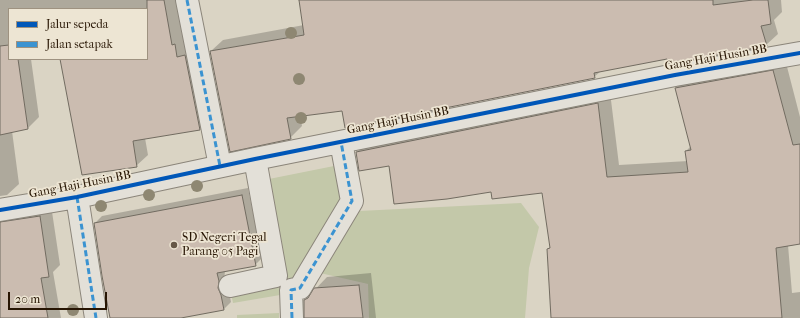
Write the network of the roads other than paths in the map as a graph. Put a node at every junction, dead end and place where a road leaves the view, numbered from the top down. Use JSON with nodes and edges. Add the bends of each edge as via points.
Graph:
{"nodes":[{"id":1,"x":187,"y":0,"type":"edge"},
{"id":2,"x":800,"y":53,"type":"edge"},
{"id":3,"x":341,"y":142,"type":"junction"},
{"id":4,"x":255,"y":159,"type":"junction"},
{"id":5,"x":220,"y":166,"type":"junction"},
{"id":6,"x":77,"y":197,"type":"junction"},
{"id":7,"x":0,"y":210,"type":"edge"},
{"id":8,"x":230,"y":286,"type":"dead end"},
{"id":9,"x":96,"y":318,"type":"edge"},
{"id":10,"x":292,"y":318,"type":"edge"}],
"edges":[{"from":1,"to":5,"type":"street"},
{"from":2,"to":3,"type":"street","name":"Gang Haji Husin BB"},
{"from":3,"to":4,"type":"street","name":"Gang Haji Husin BB"},
{"from":3,"to":10,"type":"street","via":[[352,201],[300,288],[291,290]]},
{"from":4,"to":5,"type":"street","name":"Gang Haji Husin BB"},
{"from":4,"to":8,"type":"street","via":[[276,276]]},
{"from":5,"to":6,"type":"street","name":"Gang Haji Husin BB"},
{"from":6,"to":7,"type":"street","name":"Gang Haji Husin BB"},
{"from":6,"to":9,"type":"street"}]}
